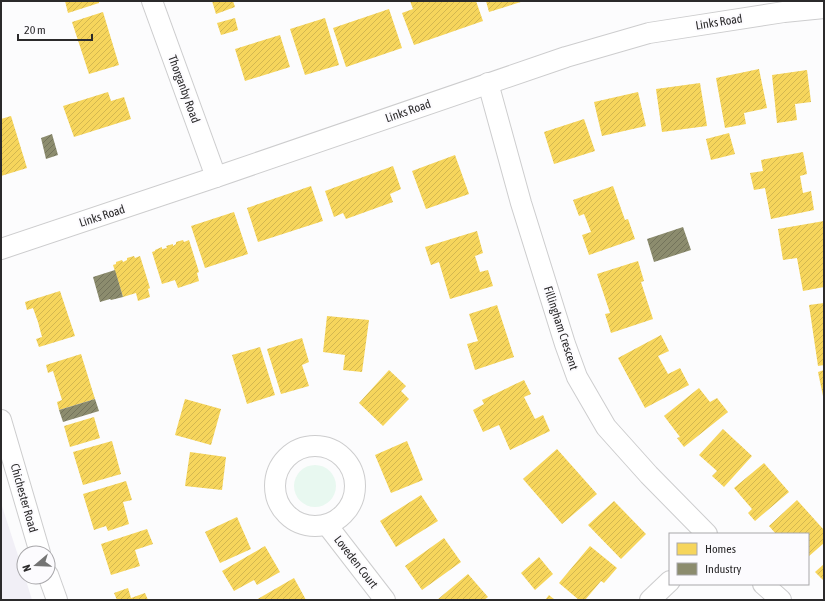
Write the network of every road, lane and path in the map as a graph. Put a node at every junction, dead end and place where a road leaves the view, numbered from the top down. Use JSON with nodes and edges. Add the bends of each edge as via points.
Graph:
{"nodes":[{"id":1,"x":152,"y":1,"type":"edge"},
{"id":2,"x":824,"y":8,"type":"edge"},
{"id":3,"x":488,"y":83,"type":"junction"},
{"id":4,"x":216,"y":177,"type":"junction"},
{"id":5,"x":1,"y":249,"type":"edge"},
{"id":6,"x":1,"y":420,"type":"edge"},
{"id":7,"x":327,"y":525,"type":"junction"},
{"id":8,"x":706,"y":533,"type":"edge"},
{"id":9,"x":38,"y":545,"type":"edge"},
{"id":10,"x":669,"y":582,"type":"edge"},
{"id":11,"x":52,"y":585,"type":"edge"},
{"id":12,"x":764,"y":585,"type":"edge"},
{"id":13,"x":57,"y":600,"type":"edge"},
{"id":14,"x":386,"y":600,"type":"edge"},
{"id":15,"x":650,"y":600,"type":"edge"},
{"id":16,"x":781,"y":600,"type":"edge"}],
"edges":[{"from":1,"to":4,"type":"street","name":"Thorganby Road"},
{"from":2,"to":3,"type":"street","name":"Links Road","via":[[649,33]]},
{"from":3,"to":4,"type":"street","name":"Links Road"},
{"from":3,"to":8,"type":"street","name":"Fillingham Crescent","via":[[521,203],[577,377],[606,427]]},
{"from":4,"to":5,"type":"street","name":"Links Road"},
{"from":6,"to":9,"type":"street","name":"Chichester Road"},
{"from":7,"to":7,"type":"street","name":"Loveden Court","via":[[309,526],[292,520],[281,507],[274,491],[276,475],[282,461],[294,451],[309,446],[325,446],[336,451],[350,465],[356,482],[353,501],[343,516]]},
{"from":7,"to":14,"type":"street","name":"Loveden Court"},
{"from":10,"to":15,"type":"street"},
{"from":11,"to":13,"type":"street"},
{"from":12,"to":16,"type":"street"}]}
